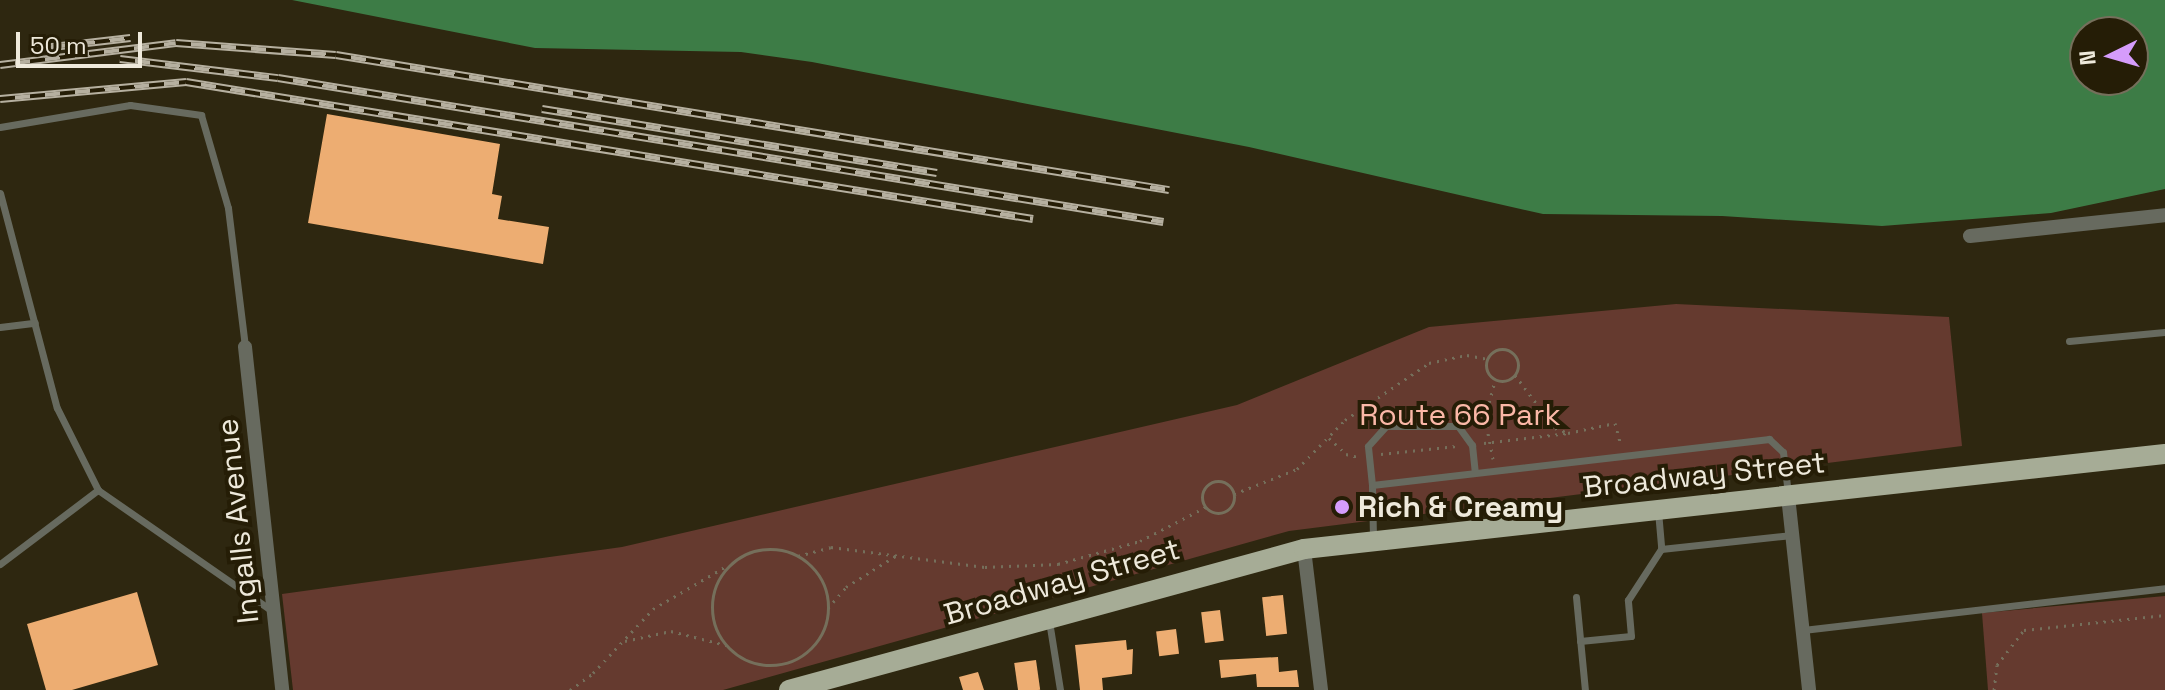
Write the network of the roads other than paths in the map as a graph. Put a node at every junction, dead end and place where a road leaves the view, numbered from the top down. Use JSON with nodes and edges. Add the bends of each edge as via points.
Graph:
{"nodes":[{"id":1,"x":0,"y":127,"type":"edge"},
{"id":2,"x":1,"y":197,"type":"edge"},
{"id":3,"x":2165,"y":215,"type":"edge"},
{"id":4,"x":1970,"y":236,"type":"dead end"},
{"id":5,"x":35,"y":323,"type":"junction"},
{"id":6,"x":0,"y":327,"type":"edge"},
{"id":7,"x":2165,"y":332,"type":"edge"},
{"id":8,"x":2069,"y":341,"type":"dead end"},
{"id":9,"x":245,"y":347,"type":"joint"},
{"id":10,"x":2165,"y":454,"type":"edge"},
{"id":11,"x":1475,"y":472,"type":"junction"},
{"id":12,"x":1372,"y":485,"type":"junction"},
{"id":13,"x":98,"y":490,"type":"junction"},
{"id":14,"x":1788,"y":496,"type":"junction"},
{"id":15,"x":1658,"y":510,"type":"junction"},
{"id":16,"x":1792,"y":535,"type":"junction"},
{"id":17,"x":1373,"y":541,"type":"junction"},
{"id":18,"x":1304,"y":549,"type":"junction"},
{"id":19,"x":1661,"y":549,"type":"junction"},
{"id":20,"x":0,"y":564,"type":"edge"},
{"id":21,"x":2165,"y":588,"type":"edge"},
{"id":22,"x":1576,"y":597,"type":"dead end"},
{"id":23,"x":274,"y":613,"type":"junction"},
{"id":24,"x":1048,"y":618,"type":"junction"},
{"id":25,"x":1803,"y":630,"type":"junction"},
{"id":26,"x":1580,"y":641,"type":"junction"},
{"id":27,"x":282,"y":690,"type":"edge"},
{"id":28,"x":790,"y":690,"type":"edge"},
{"id":29,"x":1060,"y":690,"type":"edge"},
{"id":30,"x":1321,"y":690,"type":"edge"},
{"id":31,"x":1585,"y":690,"type":"edge"},
{"id":32,"x":1809,"y":690,"type":"edge"}],
"edges":[{"from":1,"to":9,"type":"lane","via":[[130,105],[201,115],[228,208]]},
{"from":2,"to":5,"type":"lane"},
{"from":3,"to":4,"type":"street"},
{"from":5,"to":6,"type":"lane"},
{"from":5,"to":13,"type":"lane","via":[[57,408]]},
{"from":7,"to":8,"type":"lane"},
{"from":9,"to":23,"type":"street","name":"Ingalls Avenue"},
{"from":10,"to":14,"type":"main road","name":"Broadway Street"},
{"from":11,"to":12,"type":"lane"},
{"from":11,"to":12,"type":"lane","via":[[1472,445],[1458,426],[1386,426],[1373,434],[1368,456]]},
{"from":11,"to":14,"type":"lane","via":[[1769,439],[1783,452]]},
{"from":12,"to":17,"type":"lane"},
{"from":13,"to":20,"type":"lane"},
{"from":13,"to":23,"type":"lane"},
{"from":14,"to":15,"type":"main road","name":"Broadway Street"},
{"from":14,"to":16,"type":"street"},
{"from":15,"to":17,"type":"main road","name":"Broadway Street"},
{"from":15,"to":19,"type":"lane"},
{"from":16,"to":19,"type":"lane"},
{"from":16,"to":25,"type":"street"},
{"from":17,"to":18,"type":"main road","name":"Broadway Street"},
{"from":18,"to":24,"type":"main road","name":"Broadway Street"},
{"from":18,"to":30,"type":"street"},
{"from":19,"to":26,"type":"lane","via":[[1628,600],[1631,636]]},
{"from":21,"to":25,"type":"lane"},
{"from":22,"to":26,"type":"lane"},
{"from":23,"to":27,"type":"street","name":"Ingalls Avenue"},
{"from":24,"to":28,"type":"main road","name":"Broadway Street"},
{"from":24,"to":29,"type":"lane"},
{"from":25,"to":32,"type":"street"},
{"from":26,"to":31,"type":"lane"}]}
